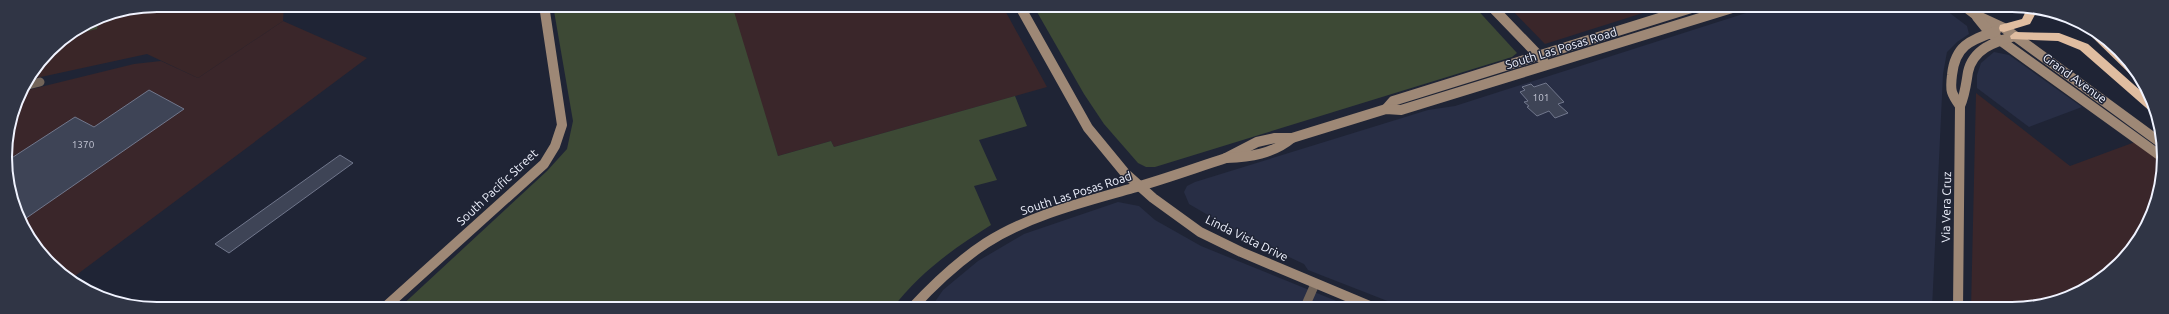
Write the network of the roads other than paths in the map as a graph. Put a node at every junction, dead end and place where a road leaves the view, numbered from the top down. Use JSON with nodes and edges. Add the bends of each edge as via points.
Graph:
{"nodes":[{"id":1,"x":545,"y":12,"type":"edge"},
{"id":2,"x":1023,"y":12,"type":"edge"},
{"id":3,"x":1497,"y":12,"type":"edge"},
{"id":4,"x":1679,"y":12,"type":"edge"},
{"id":5,"x":1720,"y":12,"type":"edge"},
{"id":6,"x":1972,"y":12,"type":"edge"},
{"id":7,"x":2030,"y":13,"type":"edge"},
{"id":8,"x":1976,"y":15,"type":"junction"},
{"id":9,"x":2004,"y":28,"type":"junction"},
{"id":10,"x":1990,"y":33,"type":"junction"},
{"id":11,"x":2015,"y":36,"type":"junction"},
{"id":12,"x":2000,"y":40,"type":"junction"},
{"id":13,"x":1538,"y":56,"type":"junction"},
{"id":14,"x":1548,"y":66,"type":"junction"},
{"id":15,"x":40,"y":82,"type":"dead end"},
{"id":16,"x":31,"y":84,"type":"edge"},
{"id":17,"x":2145,"y":101,"type":"edge"},
{"id":18,"x":1962,"y":102,"type":"junction"},
{"id":19,"x":2093,"y":107,"type":"junction"},
{"id":20,"x":1386,"y":109,"type":"junction"},
{"id":21,"x":2150,"y":135,"type":"junction"},
{"id":22,"x":2156,"y":140,"type":"edge"},
{"id":23,"x":2157,"y":153,"type":"edge"},
{"id":24,"x":1139,"y":186,"type":"junction"},
{"id":25,"x":1316,"y":284,"type":"junction"},
{"id":26,"x":391,"y":302,"type":"edge"},
{"id":27,"x":918,"y":302,"type":"edge"},
{"id":28,"x":1307,"y":302,"type":"edge"},
{"id":29,"x":1360,"y":302,"type":"edge"},
{"id":30,"x":1958,"y":302,"type":"edge"}],
"edges":[{"from":1,"to":26,"type":"main road","name":"South Pacific Street","via":[[562,125],[555,146],[544,164]]},
{"from":2,"to":24,"type":"main road","name":"Linda Vista Drive","via":[[1088,128]]},
{"from":3,"to":13,"type":"main road"},
{"from":4,"to":13,"type":"main road","name":"South Las Posas Road"},
{"from":5,"to":14,"type":"main road","name":"South Las Posas Road"},
{"from":6,"to":8,"type":"main road","name":"Grand Avenue"},
{"from":7,"to":9,"type":"highway","via":[[2026,21]]},
{"from":8,"to":9,"type":"main road","name":"Grand Avenue"},
{"from":8,"to":10,"type":"main road","name":"Grand Avenue"},
{"from":9,"to":10,"type":"main road"},
{"from":9,"to":11,"type":"main road","name":"Grand Avenue"},
{"from":10,"to":12,"type":"main road","name":"Grand Avenue"},
{"from":10,"to":18,"type":"main road","via":[[1966,43],[1953,63],[1950,91]]},
{"from":11,"to":12,"type":"main road","name":"Via Vera Cruz"},
{"from":11,"to":17,"type":"highway","via":[[2059,37],[2084,47]]},
{"from":11,"to":21,"type":"main road","name":"Grand Avenue"},
{"from":12,"to":18,"type":"main road","name":"Via Vera Cruz","via":[[1978,51],[1970,63],[1966,94]]},
{"from":12,"to":19,"type":"main road","name":"Grand Avenue"},
{"from":13,"to":14,"type":"main road"},
{"from":13,"to":20,"type":"main road","name":"South Las Posas Road","via":[[1393,101]]},
{"from":14,"to":20,"type":"main road","name":"South Las Posas Road","via":[[1401,110]]},
{"from":15,"to":16,"type":"street"},
{"from":18,"to":30,"type":"main road","name":"Via Vera Cruz"},
{"from":19,"to":21,"type":"main road","via":[[2102,108]]},
{"from":19,"to":23,"type":"main road","name":"Grand Avenue"},
{"from":20,"to":24,"type":"main road","name":"South Las Posas Road","via":[[1292,138],[1285,145],[1246,158],[1226,158]]},
{"from":21,"to":22,"type":"main road","name":"Grand Avenue"},
{"from":24,"to":25,"type":"main road","name":"Linda Vista Drive","via":[[1200,232]]},
{"from":24,"to":27,"type":"main road","name":"South Las Posas Road","via":[[1062,209],[1010,229],[948,270]]},
{"from":25,"to":28,"type":"street"},
{"from":25,"to":29,"type":"main road","name":"Linda Vista Drive"}]}
